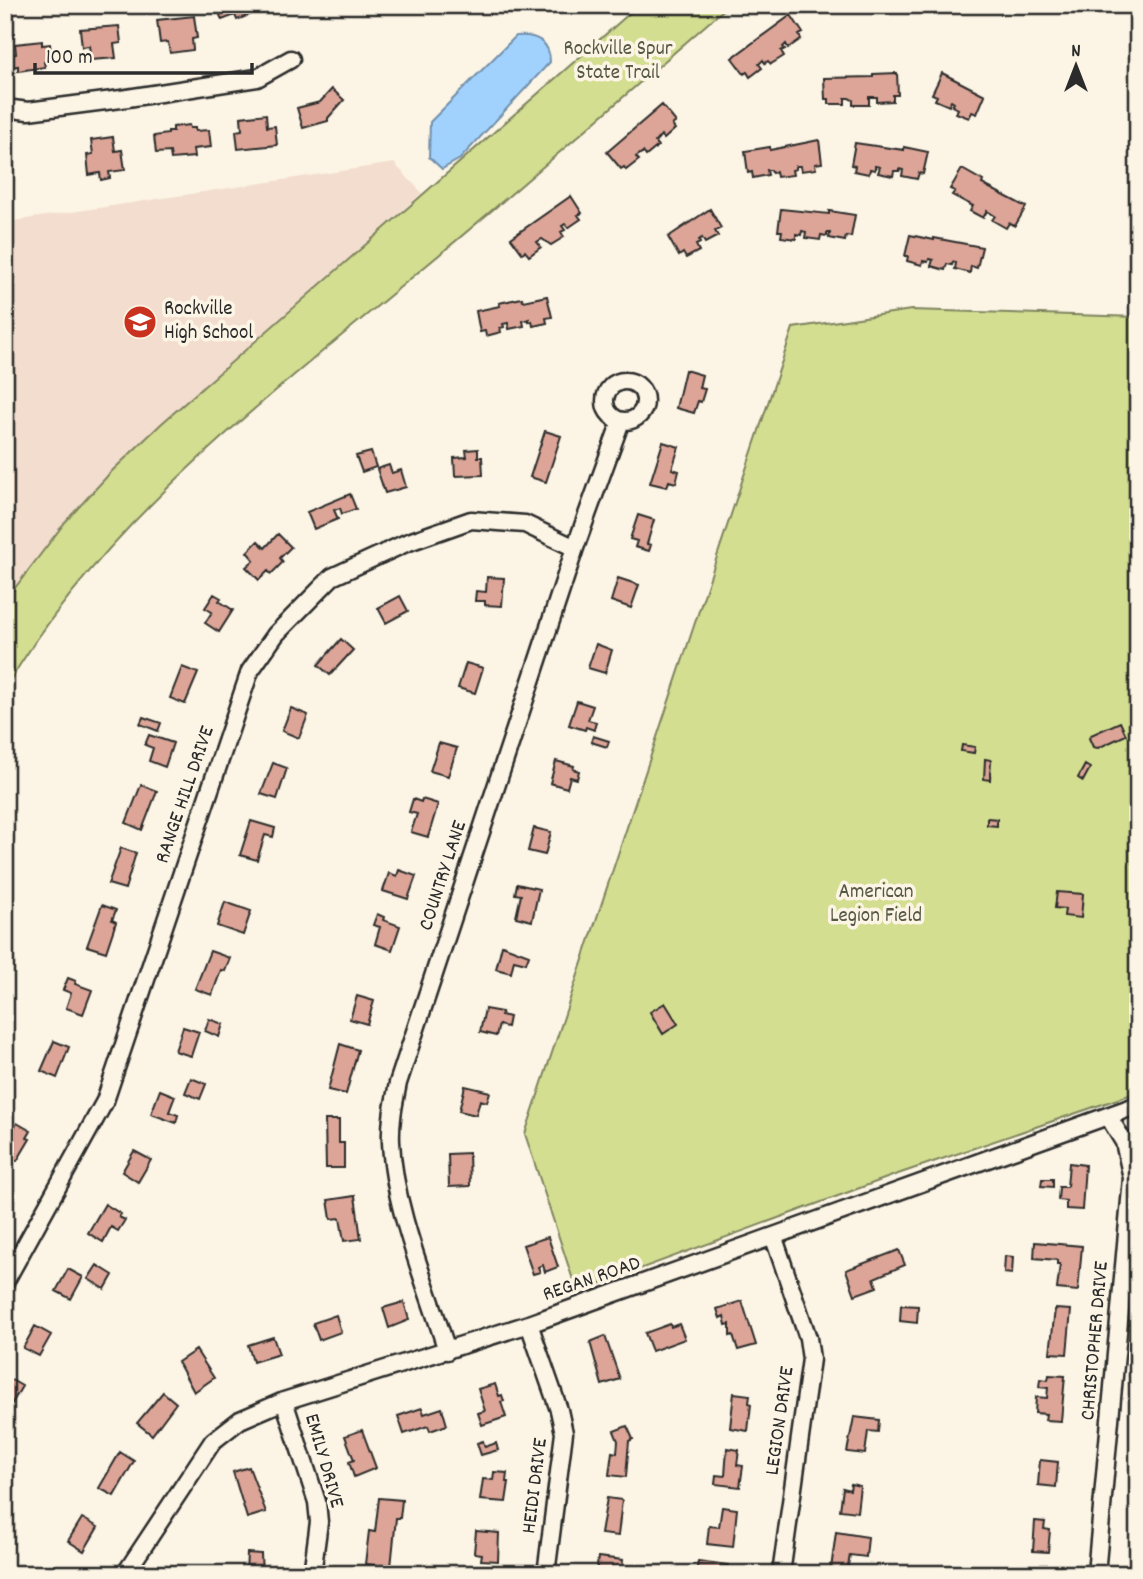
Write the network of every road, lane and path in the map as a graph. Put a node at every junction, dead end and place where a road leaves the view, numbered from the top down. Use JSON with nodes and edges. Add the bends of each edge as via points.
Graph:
{"nodes":[{"id":1,"x":291,"y":59,"type":"dead end"},
{"id":2,"x":5,"y":108,"type":"edge"},
{"id":3,"x":621,"y":421,"type":"dead end"},
{"id":4,"x":575,"y":548,"type":"junction"},
{"id":5,"x":1138,"y":1105,"type":"edge"},
{"id":6,"x":1108,"y":1116,"type":"junction"},
{"id":7,"x":774,"y":1238,"type":"junction"},
{"id":8,"x":5,"y":1282,"type":"edge"},
{"id":9,"x":529,"y":1324,"type":"junction"},
{"id":10,"x":447,"y":1351,"type":"junction"},
{"id":11,"x":284,"y":1401,"type":"junction"},
{"id":12,"x":125,"y":1574,"type":"edge"},
{"id":13,"x":313,"y":1574,"type":"edge"},
{"id":14,"x":546,"y":1574,"type":"edge"},
{"id":15,"x":781,"y":1574,"type":"edge"},
{"id":16,"x":1096,"y":1574,"type":"edge"}],
"edges":[{"from":1,"to":2,"type":"street","via":[[257,78],[68,106]]},
{"from":3,"to":4,"type":"street","name":"COUNTRY LANE"},
{"from":4,"to":8,"type":"street","name":"RANGE HILL DRIVE","via":[[525,524],[471,520],[332,577],[276,634],[250,671],[105,1101]]},
{"from":4,"to":10,"type":"street","name":"COUNTRY LANE","via":[[392,1112],[394,1171],[405,1220]]},
{"from":5,"to":6,"type":"street","name":"REGAN ROAD"},
{"from":6,"to":7,"type":"street","name":"REGAN ROAD"},
{"from":6,"to":16,"type":"street","name":"CHRISTOPHER DRIVE","via":[[1124,1142],[1132,1178]]},
{"from":7,"to":9,"type":"street","name":"REGAN ROAD"},
{"from":7,"to":15,"type":"street","name":"LEGION DRIVE","via":[[808,1338],[811,1360]]},
{"from":9,"to":10,"type":"street","name":"REGAN ROAD"},
{"from":9,"to":14,"type":"street","name":"HEIDI DRIVE","via":[[564,1433]]},
{"from":10,"to":11,"type":"street","name":"REGAN ROAD"},
{"from":11,"to":12,"type":"street","name":"REGAN ROAD","via":[[240,1420],[213,1441]]},
{"from":11,"to":13,"type":"street","name":"EMILY DRIVE","via":[[317,1502]]}]}
